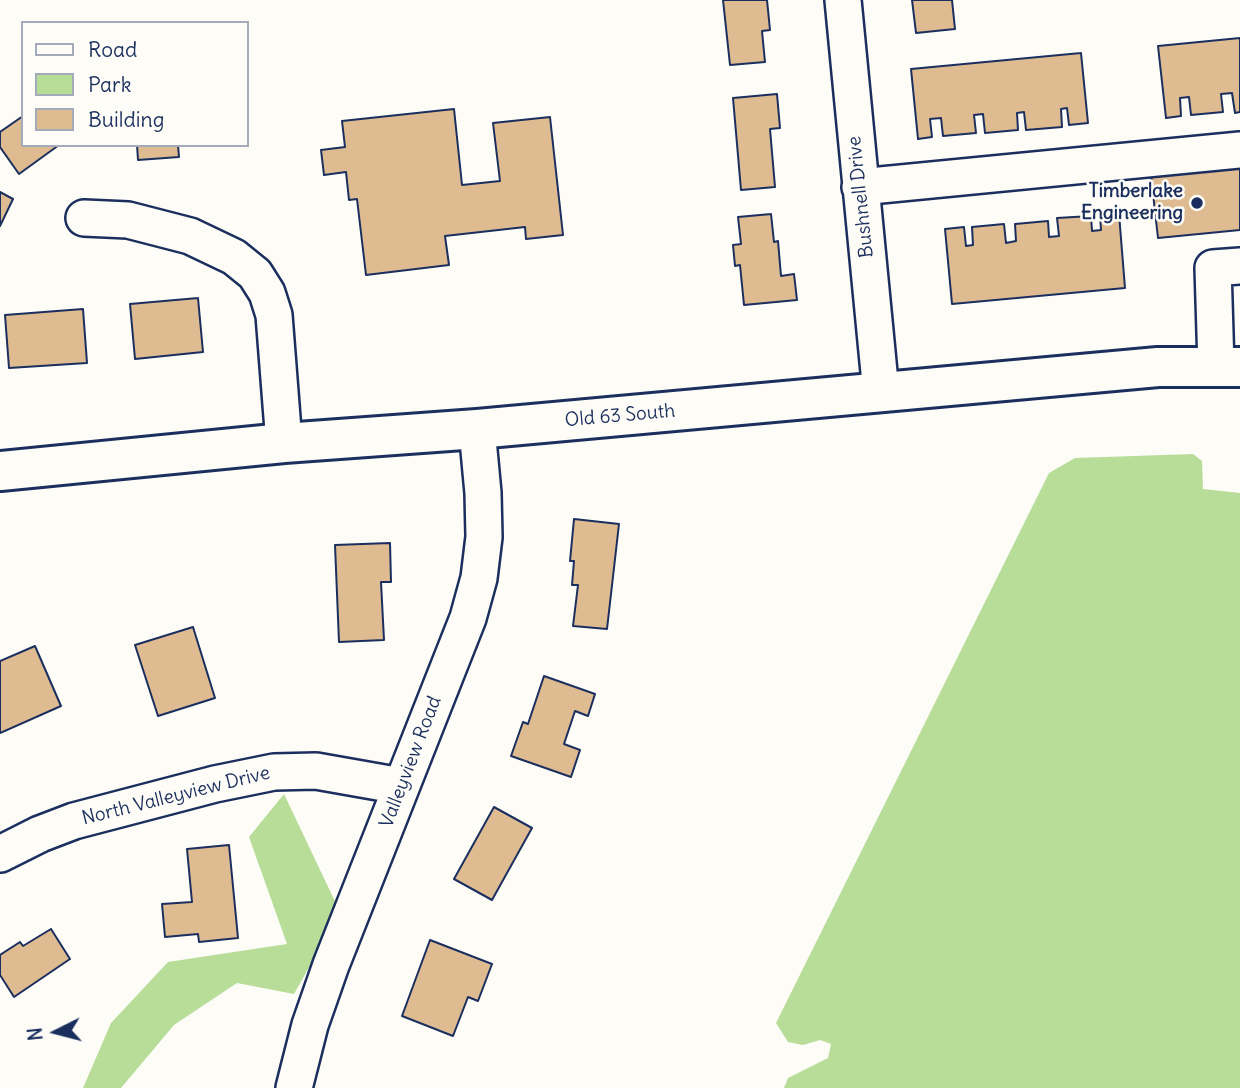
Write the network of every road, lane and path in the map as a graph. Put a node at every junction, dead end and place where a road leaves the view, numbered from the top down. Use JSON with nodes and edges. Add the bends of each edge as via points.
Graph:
{"nodes":[{"id":1,"x":843,"y":0,"type":"edge"},
{"id":2,"x":1240,"y":150,"type":"edge"},
{"id":3,"x":860,"y":187,"type":"junction"},
{"id":4,"x":84,"y":218,"type":"dead end"},
{"id":5,"x":1240,"y":266,"type":"edge"},
{"id":6,"x":1228,"y":366,"type":"edge"},
{"id":7,"x":881,"y":393,"type":"junction"},
{"id":8,"x":477,"y":429,"type":"junction"},
{"id":9,"x":284,"y":443,"type":"junction"},
{"id":10,"x":0,"y":471,"type":"edge"},
{"id":11,"x":401,"y":786,"type":"junction"},
{"id":12,"x":0,"y":854,"type":"edge"},
{"id":13,"x":294,"y":1088,"type":"edge"}],
"edges":[{"from":1,"to":3,"type":"street","name":"Bushnell Drive"},
{"from":2,"to":3,"type":"street"},
{"from":3,"to":7,"type":"street","name":"Bushnell Drive"},
{"from":4,"to":9,"type":"street","via":[[128,220],[190,236],[234,257],[255,274],[274,315]]},
{"from":5,"to":6,"type":"street","via":[[1213,268]]},
{"from":6,"to":7,"type":"main road","name":"Old 63 South","via":[[1158,367]]},
{"from":7,"to":8,"type":"main road","name":"Old 63 South"},
{"from":8,"to":9,"type":"main road","name":"Old 63 South"},
{"from":8,"to":11,"type":"street","name":"Valleyview Road","via":[[485,537],[479,578],[468,618]]},
{"from":9,"to":10,"type":"main road","name":"Old 63 South"},
{"from":11,"to":12,"type":"street","name":"North Valleyview Drive","via":[[316,771],[274,772],[74,821]]},
{"from":11,"to":13,"type":"street","name":"Valleyview Road","via":[[331,965]]}]}
